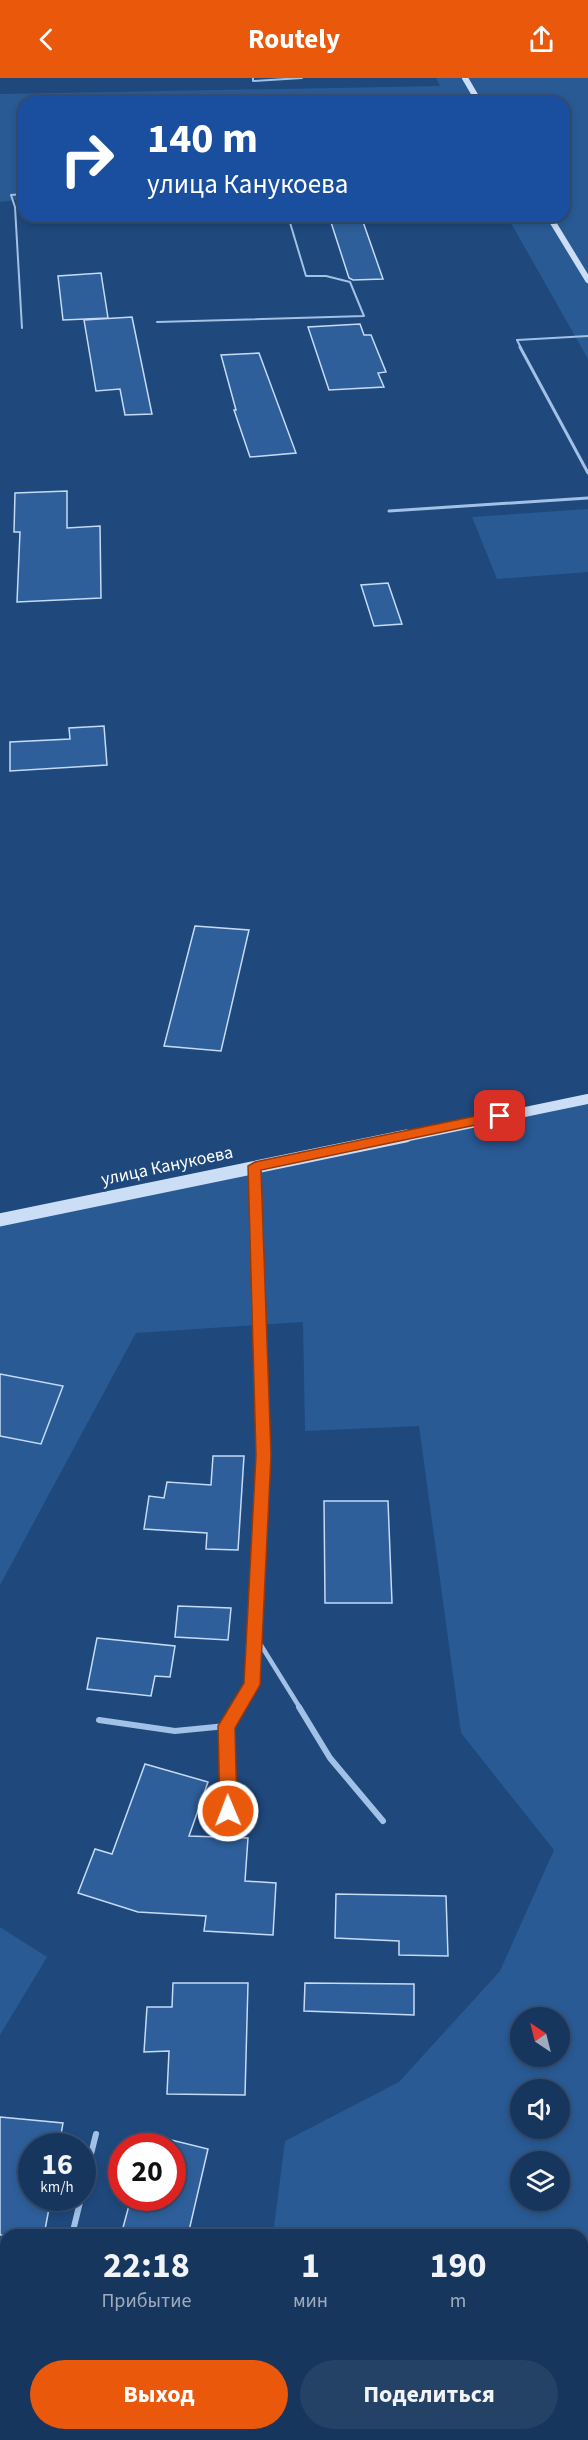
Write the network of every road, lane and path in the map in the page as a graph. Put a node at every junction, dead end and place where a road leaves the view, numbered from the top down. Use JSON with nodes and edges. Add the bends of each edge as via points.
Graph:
{"nodes":[{"id":1,"x":253,"y":78,"type":"edge"},
{"id":2,"x":302,"y":78,"type":"edge"},
{"id":3,"x":465,"y":78,"type":"edge"},
{"id":4,"x":476,"y":96,"type":"edge"},
{"id":5,"x":18,"y":194,"type":"edge"},
{"id":6,"x":290,"y":222,"type":"edge"},
{"id":7,"x":553,"y":222,"type":"edge"},
{"id":8,"x":588,"y":280,"type":"edge"},
{"id":9,"x":157,"y":322,"type":"dead end"},
{"id":10,"x":22,"y":328,"type":"dead end"},
{"id":11,"x":588,"y":336,"type":"edge"},
{"id":12,"x":588,"y":473,"type":"edge"},
{"id":13,"x":588,"y":498,"type":"edge"},
{"id":14,"x":389,"y":511,"type":"dead end"},
{"id":15,"x":588,"y":1099,"type":"edge"},
{"id":16,"x":255,"y":1166,"type":"junction"},
{"id":17,"x":0,"y":1220,"type":"edge"},
{"id":18,"x":254,"y":1634,"type":"junction"},
{"id":19,"x":99,"y":1720,"type":"dead end"},
{"id":20,"x":226,"y":1726,"type":"junction"},
{"id":21,"x":228,"y":1811,"type":"dead end"},
{"id":22,"x":383,"y":1821,"type":"dead end"},
{"id":23,"x":78,"y":2211,"type":"edge"},
{"id":24,"x":73,"y":2229,"type":"edge"}],
"edges":[{"from":1,"to":2,"type":"lane"},
{"from":3,"to":4,"type":"street"},
{"from":5,"to":10,"type":"lane","via":[[11,195]]},
{"from":6,"to":9,"type":"lane","via":[[306,276],[350,282],[364,316]]},
{"from":7,"to":8,"type":"street"},
{"from":11,"to":12,"type":"lane","via":[[517,339]]},
{"from":13,"to":14,"type":"lane"},
{"from":15,"to":16,"type":"street","name":"улица Канукоева"},
{"from":16,"to":17,"type":"street","name":"улица Канукоева"},
{"from":16,"to":18,"type":"lane","via":[[263,1455]]},
{"from":18,"to":20,"type":"lane","via":[[252,1685]]},
{"from":18,"to":22,"type":"lane","via":[[330,1758]]},
{"from":19,"to":20,"type":"lane","via":[[175,1731]]},
{"from":20,"to":21,"type":"lane"},
{"from":23,"to":24,"type":"lane"}]}
